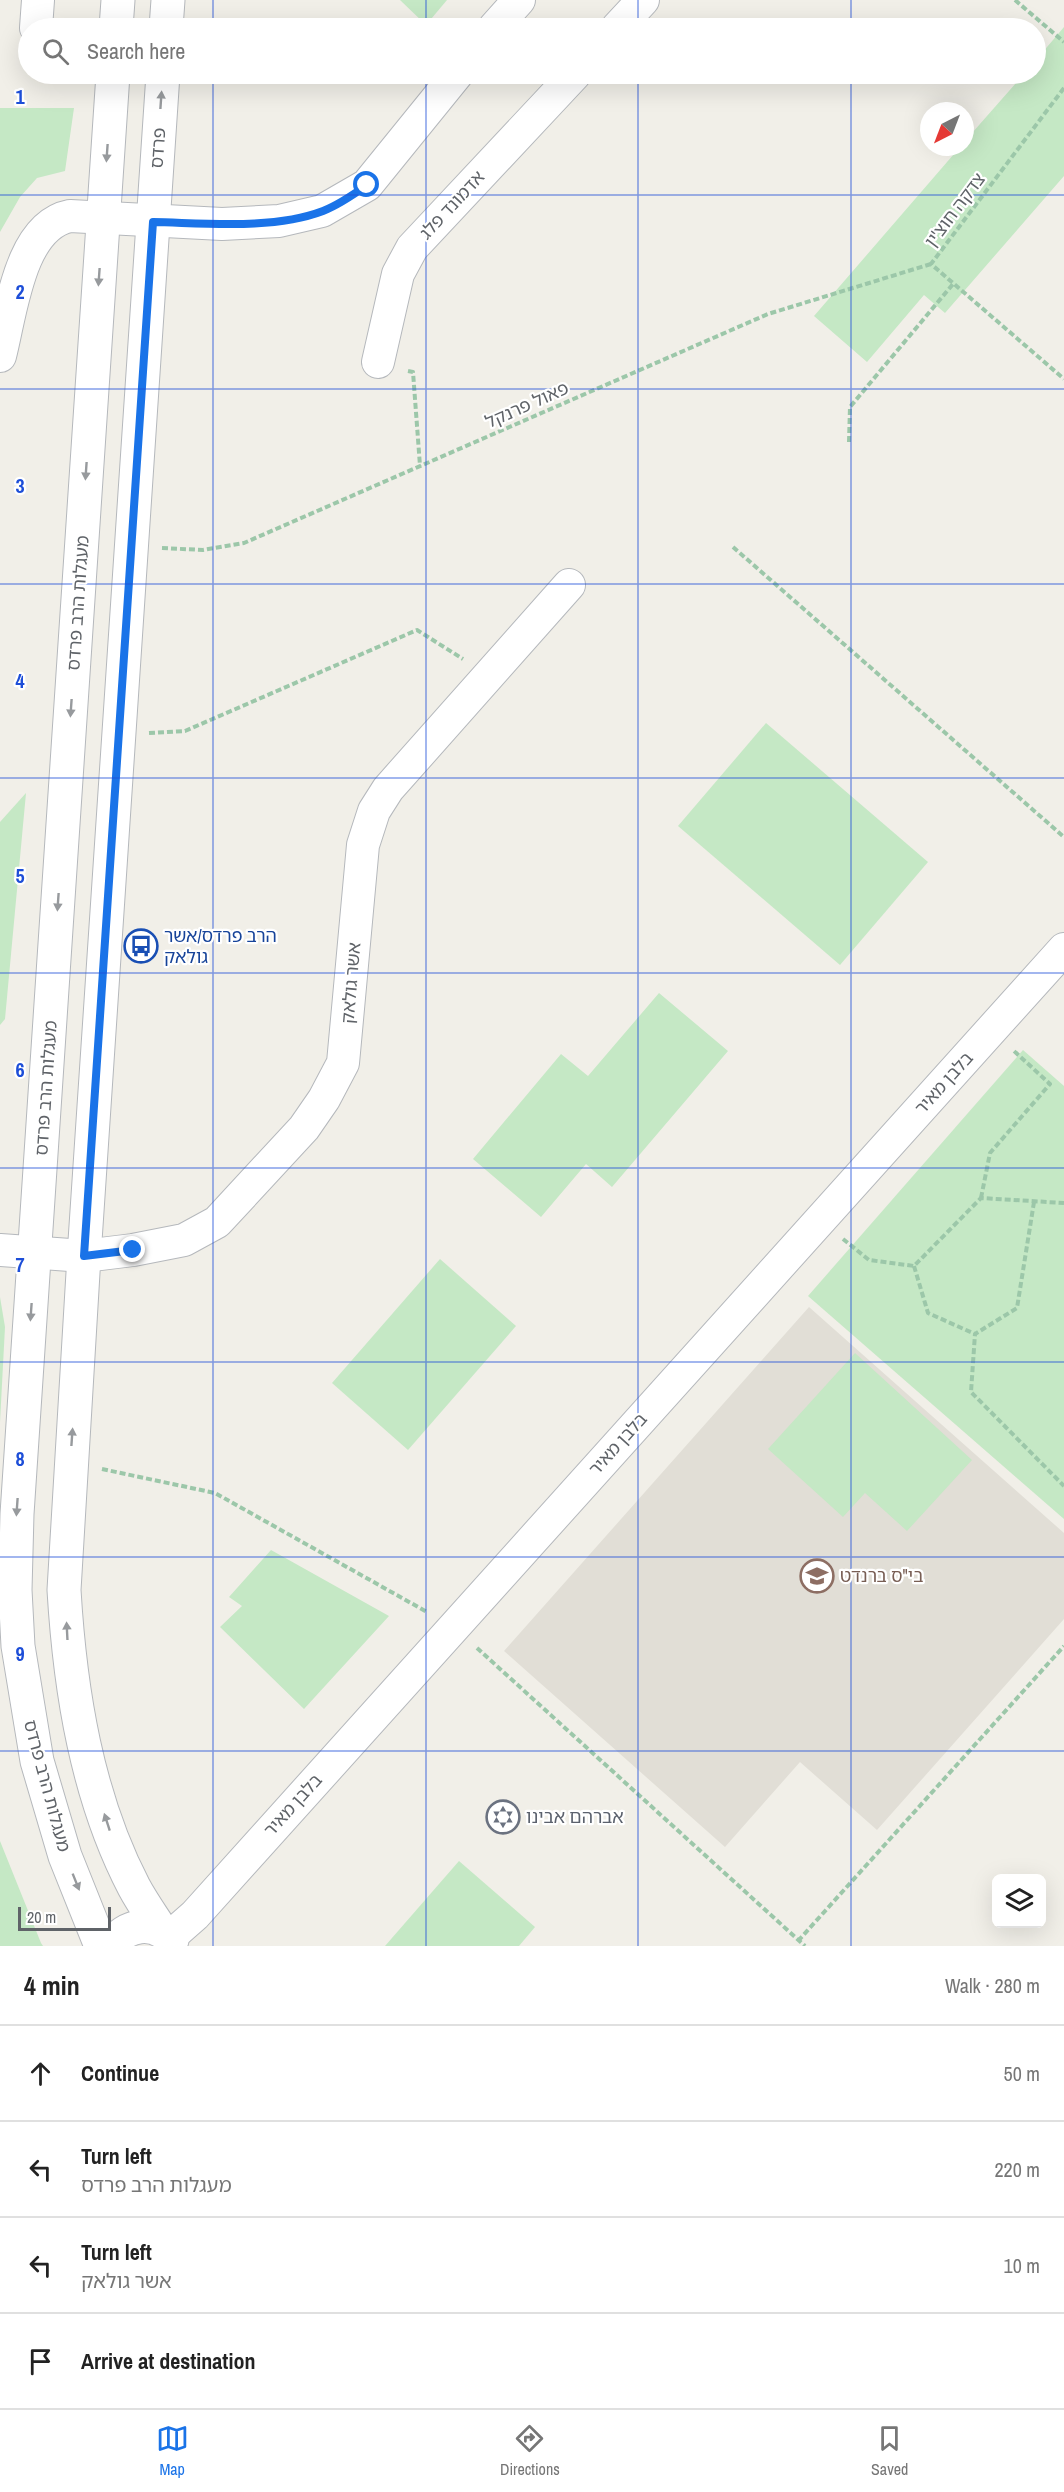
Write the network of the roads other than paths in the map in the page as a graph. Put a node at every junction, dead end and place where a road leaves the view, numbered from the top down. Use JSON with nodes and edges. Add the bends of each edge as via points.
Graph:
{"nodes":[{"id":1,"x":38,"y":0,"type":"edge"},
{"id":2,"x":118,"y":0,"type":"edge"},
{"id":3,"x":168,"y":0,"type":"edge"},
{"id":4,"x":519,"y":0,"type":"edge"},
{"id":5,"x":638,"y":1,"type":"edge"},
{"id":6,"x":37,"y":18,"type":"edge"},
{"id":7,"x":117,"y":18,"type":"edge"},
{"id":8,"x":167,"y":18,"type":"edge"},
{"id":9,"x":503,"y":18,"type":"edge"},
{"id":10,"x":624,"y":18,"type":"edge"},
{"id":11,"x":112,"y":84,"type":"edge"},
{"id":12,"x":162,"y":84,"type":"edge"},
{"id":13,"x":449,"y":84,"type":"edge"},
{"id":14,"x":565,"y":84,"type":"edge"},
{"id":15,"x":103,"y":218,"type":"junction"},
{"id":16,"x":153,"y":222,"type":"junction"},
{"id":17,"x":0,"y":356,"type":"edge"},
{"id":18,"x":378,"y":362,"type":"road end"},
{"id":19,"x":569,"y":585,"type":"dead end"},
{"id":20,"x":1064,"y":949,"type":"edge"},
{"id":21,"x":0,"y":1250,"type":"edge"},
{"id":22,"x":35,"y":1254,"type":"junction"},
{"id":23,"x":84,"y":1256,"type":"junction"},
{"id":24,"x":169,"y":1938,"type":"edge"},
{"id":25,"x":101,"y":1946,"type":"edge"},
{"id":26,"x":111,"y":1946,"type":"edge"}],
"edges":[{"from":1,"to":6,"type":"street"},
{"from":2,"to":7,"type":"street"},
{"from":3,"to":8,"type":"street"},
{"from":4,"to":9,"type":"street"},
{"from":5,"to":10,"type":"street"},
{"from":11,"to":15,"type":"street","one_way":true},
{"from":16,"to":12,"type":"street","name":"פרדס","one_way":true},
{"from":13,"to":16,"type":"street","via":[[367,185],[322,211],[279,220],[222,224]]},
{"from":14,"to":18,"type":"street","name":"אדמונד פלג","via":[[412,248],[398,274]]},
{"from":15,"to":16,"type":"street"},
{"from":15,"to":17,"type":"street","via":[[60,218],[37,237],[22,270]]},
{"from":15,"to":22,"type":"street","name":"מעגלות הרב פרדס","one_way":true},
{"from":16,"to":23,"type":"street"},
{"from":19,"to":23,"type":"street","name":"אשר גולאק","via":[[388,789],[374,811],[363,845],[344,1063],[304,1128],[217,1222],[184,1240]]},
{"from":20,"to":24,"type":"street","name":"בלבן מאיר","via":[[195,1915]]},
{"from":21,"to":22,"type":"street","name":"אשר גולאק"},
{"from":22,"to":23,"type":"street","name":"אשר גולאק"},
{"from":22,"to":25,"type":"street","name":"מעגלות הרב פרדס","one_way":true,"via":[[17,1514],[18,1646],[37,1761],[49,1807]]},
{"from":24,"to":23,"type":"street","one_way":true,"via":[[134,1888],[112,1838],[86,1750],[67,1642],[66,1527]]},
{"from":24,"to":26,"type":"street","via":[[149,1926],[125,1930]]}]}
